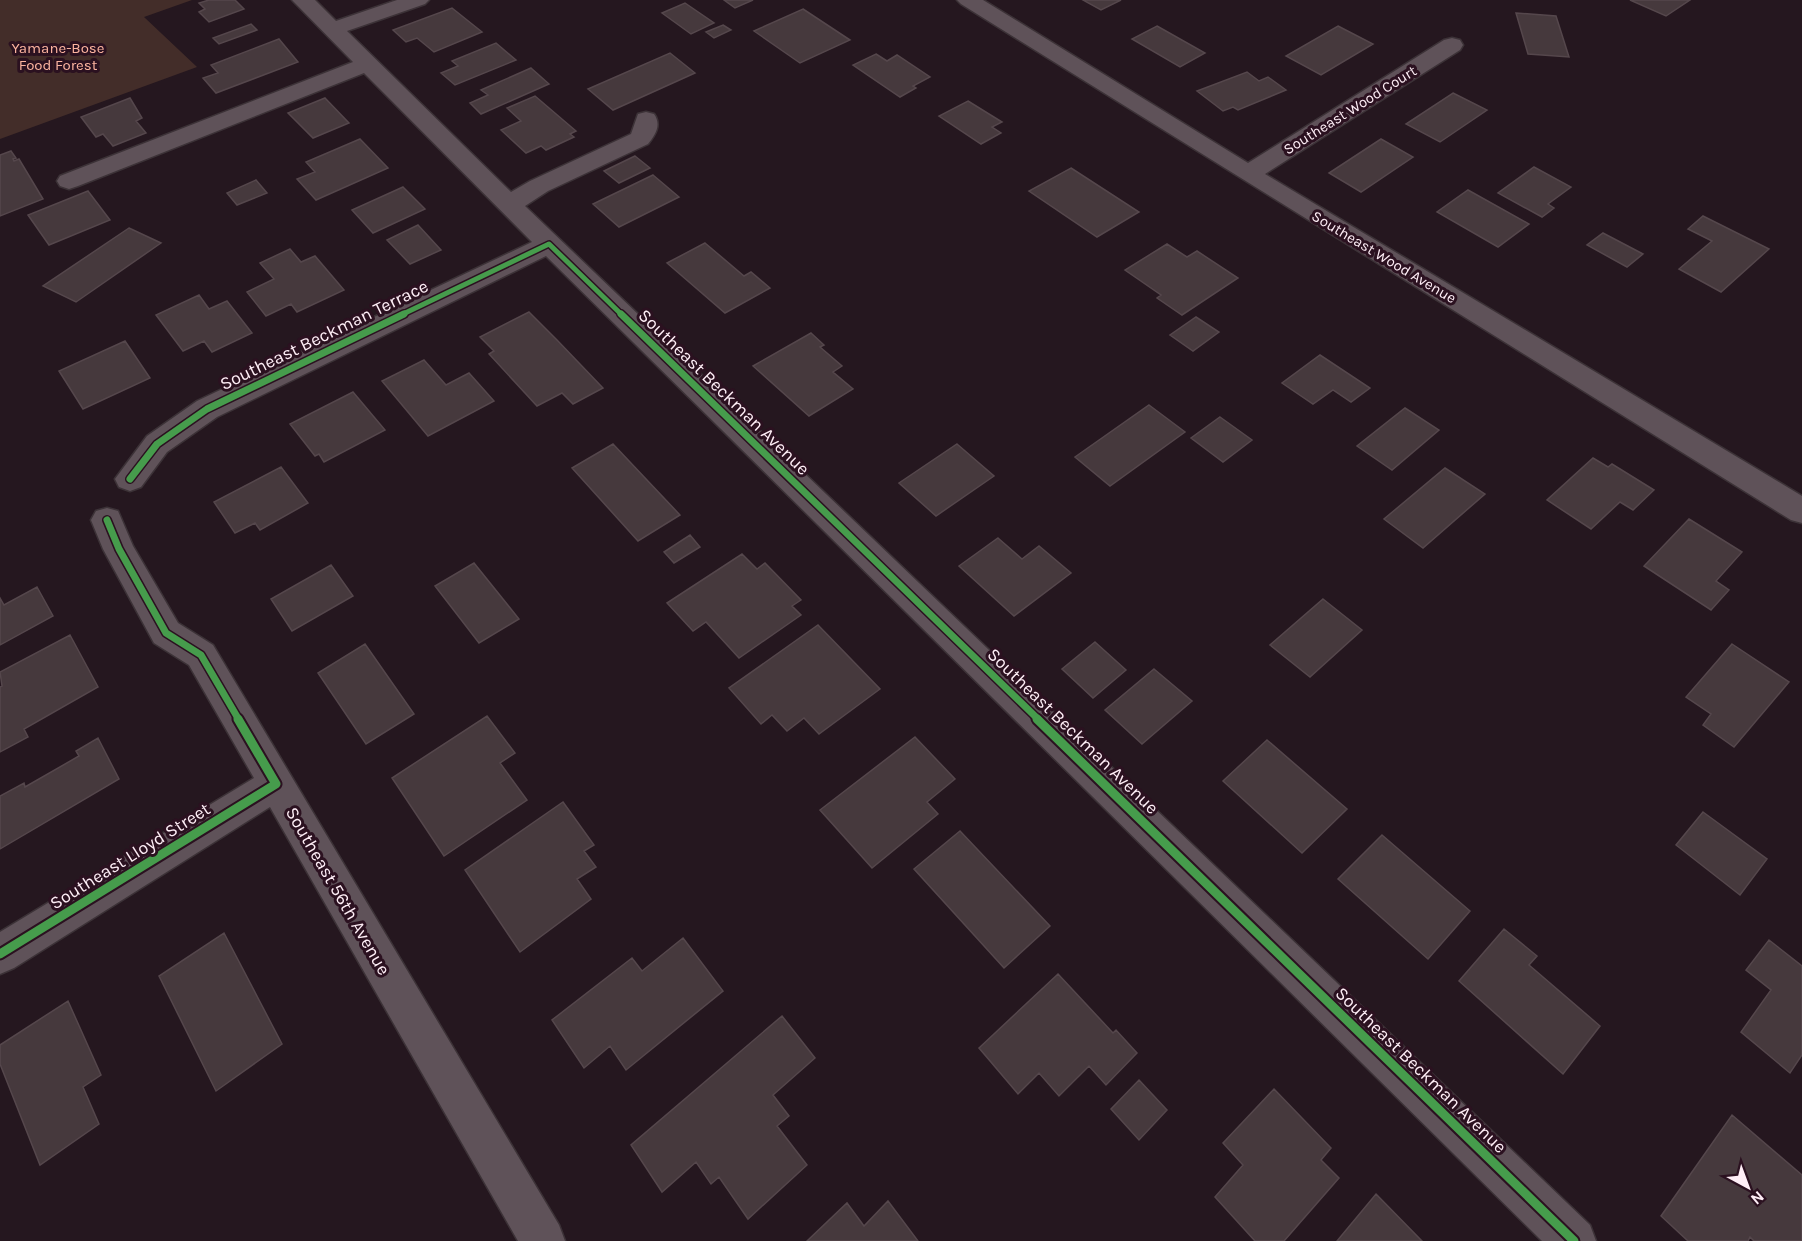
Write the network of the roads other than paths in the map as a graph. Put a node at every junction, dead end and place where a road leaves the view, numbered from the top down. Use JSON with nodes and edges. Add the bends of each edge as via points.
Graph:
{"nodes":[{"id":1,"x":303,"y":0,"type":"edge"},
{"id":2,"x":418,"y":0,"type":"edge"},
{"id":3,"x":968,"y":0,"type":"edge"},
{"id":4,"x":332,"y":29,"type":"junction"},
{"id":5,"x":1452,"y":45,"type":"dead end"},
{"id":6,"x":367,"y":64,"type":"junction"},
{"id":7,"x":646,"y":119,"type":"dead end"},
{"id":8,"x":1248,"y":174,"type":"junction"},
{"id":9,"x":69,"y":181,"type":"dead end"},
{"id":10,"x":509,"y":205,"type":"junction"},
{"id":11,"x":549,"y":244,"type":"junction"},
{"id":12,"x":130,"y":479,"type":"dead end"},
{"id":13,"x":1802,"y":512,"type":"edge"},
{"id":14,"x":108,"y":520,"type":"dead end"},
{"id":15,"x":276,"y":784,"type":"junction"},
{"id":16,"x":0,"y":954,"type":"edge"},
{"id":17,"x":543,"y":1241,"type":"edge"},
{"id":18,"x":1574,"y":1241,"type":"edge"}],
"edges":[{"from":1,"to":4,"type":"street","name":"Southeast Beckman Avenue"},
{"from":2,"to":4,"type":"street"},
{"from":3,"to":8,"type":"street","name":"Southeast Wood Avenue"},
{"from":4,"to":6,"type":"street","name":"Southeast Beckman Avenue"},
{"from":5,"to":8,"type":"street","name":"Southeast Wood Court"},
{"from":6,"to":9,"type":"street"},
{"from":6,"to":10,"type":"street","name":"Southeast Beckman Avenue"},
{"from":7,"to":10,"type":"street","via":[[640,139],[540,186]]},
{"from":8,"to":13,"type":"street","name":"Southeast Wood Avenue"},
{"from":10,"to":11,"type":"street","name":"Southeast Beckman Avenue"},
{"from":11,"to":12,"type":"street","name":"Southeast Beckman Terrace","via":[[207,409],[157,444]]},
{"from":11,"to":18,"type":"street","name":"Southeast Beckman Avenue"},
{"from":14,"to":15,"type":"street","name":"Southeast 56th Avenue","via":[[119,549],[166,633],[201,656]]},
{"from":15,"to":16,"type":"street","name":"Southeast Lloyd Street"},
{"from":15,"to":17,"type":"street","name":"Southeast 56th Avenue"}]}
